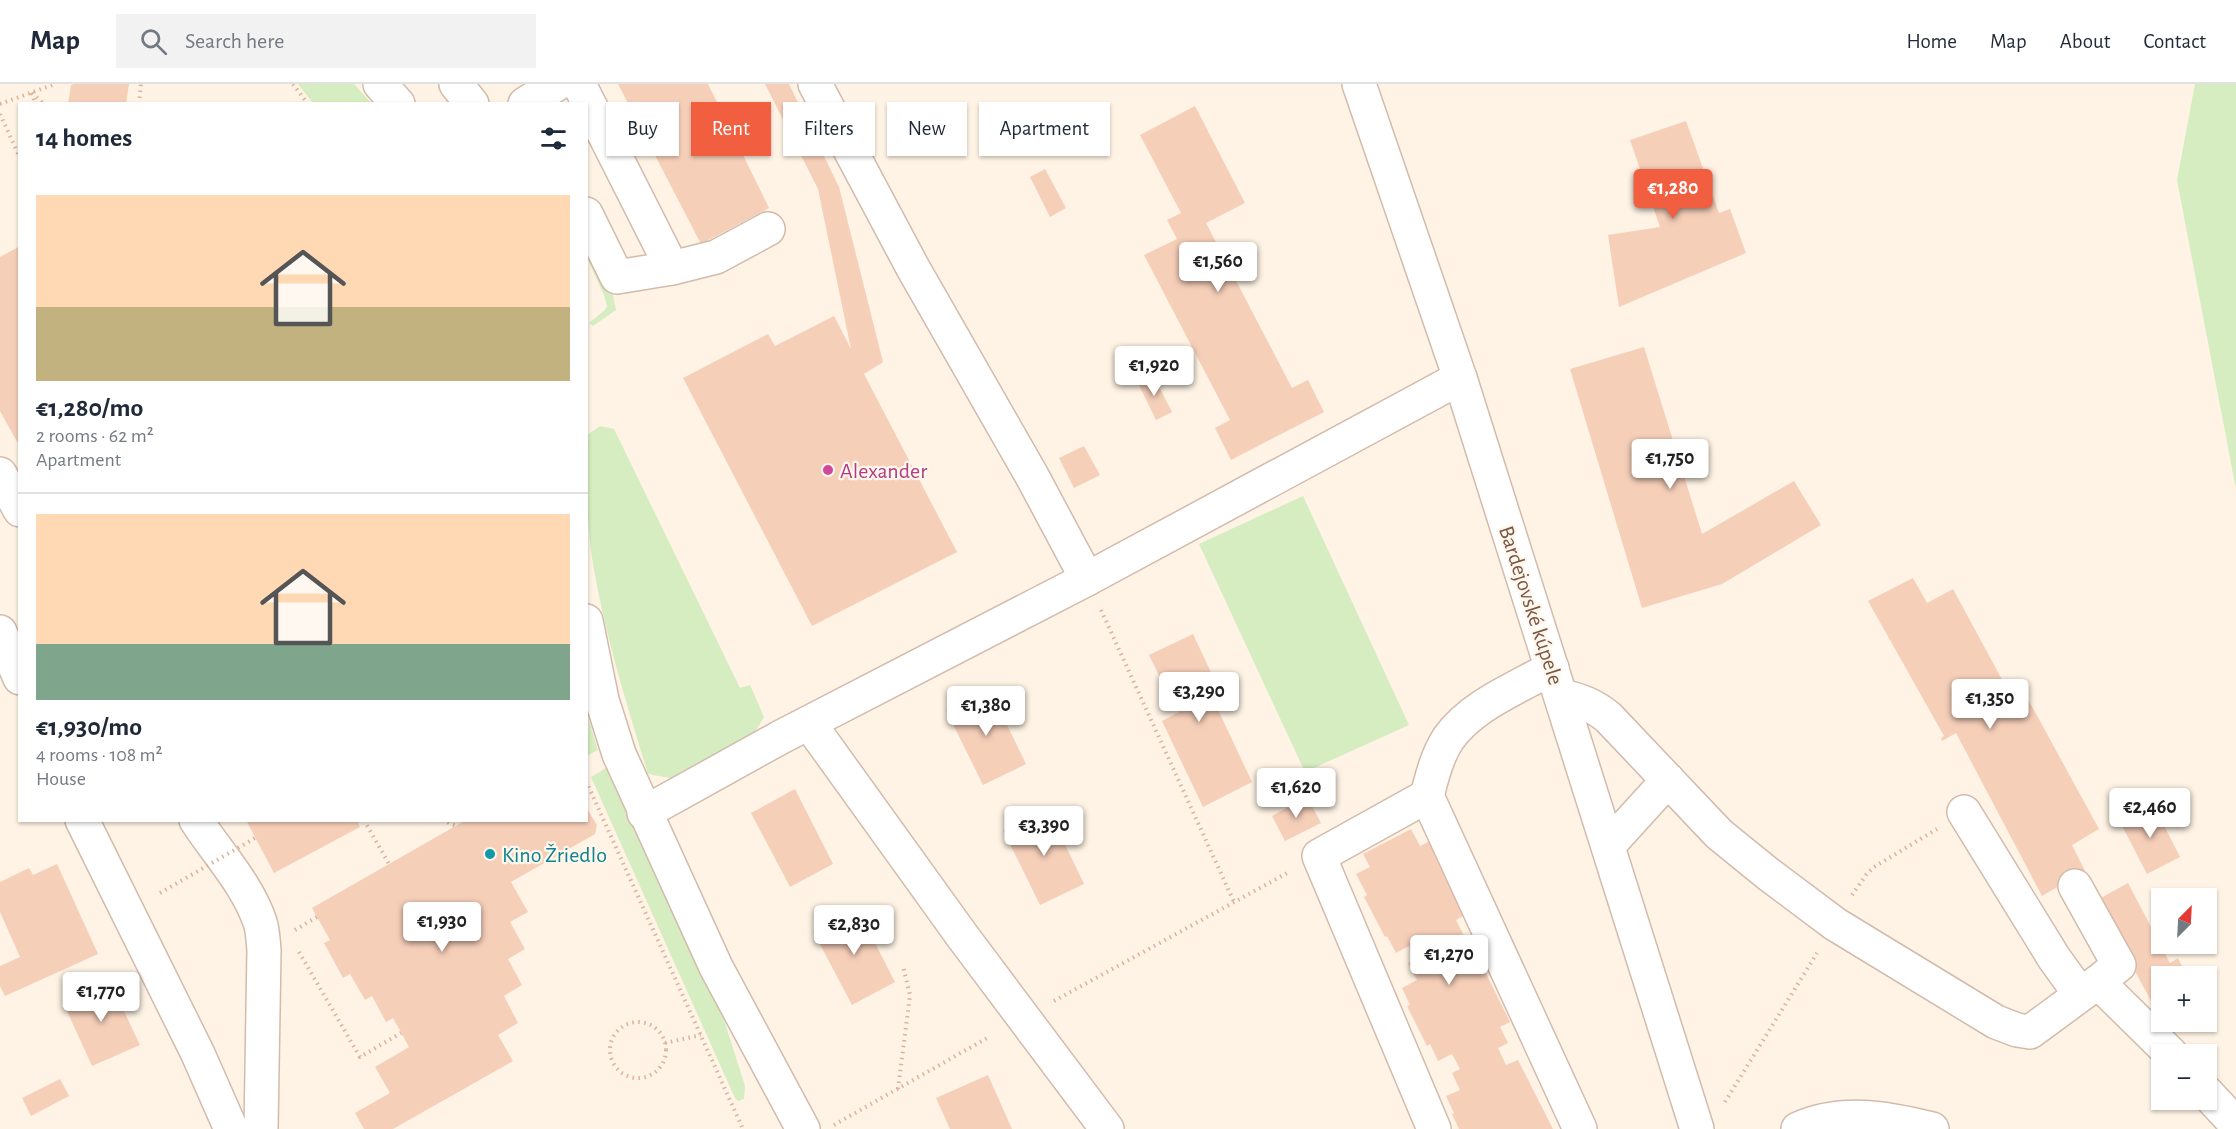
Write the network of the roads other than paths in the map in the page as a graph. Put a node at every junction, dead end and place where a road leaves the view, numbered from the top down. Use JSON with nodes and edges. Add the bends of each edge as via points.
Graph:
{"nodes":[{"id":1,"x":380,"y":84,"type":"edge"},
{"id":2,"x":456,"y":84,"type":"edge"},
{"id":3,"x":579,"y":84,"type":"edge"},
{"id":4,"x":815,"y":84,"type":"edge"},
{"id":5,"x":1359,"y":84,"type":"edge"},
{"id":6,"x":396,"y":102,"type":"edge"},
{"id":7,"x":470,"y":102,"type":"edge"},
{"id":8,"x":588,"y":218,"type":"edge"},
{"id":9,"x":768,"y":229,"type":"dead end"},
{"id":10,"x":672,"y":268,"type":"junction"},
{"id":11,"x":1460,"y":378,"type":"junction"},
{"id":12,"x":0,"y":474,"type":"edge"},
{"id":13,"x":18,"y":506,"type":"edge"},
{"id":14,"x":1087,"y":579,"type":"junction"},
{"id":15,"x":0,"y":632,"type":"edge"},
{"id":16,"x":588,"y":632,"type":"edge"},
{"id":17,"x":18,"y":673,"type":"edge"},
{"id":18,"x":1557,"y":682,"type":"junction"},
{"id":19,"x":809,"y":723,"type":"junction"},
{"id":20,"x":1668,"y":780,"type":"junction"},
{"id":21,"x":1427,"y":796,"type":"junction"},
{"id":22,"x":644,"y":813,"type":"junction"},
{"id":23,"x":1964,"y":813,"type":"dead end"},
{"id":24,"x":83,"y":822,"type":"edge"},
{"id":25,"x":196,"y":822,"type":"edge"},
{"id":26,"x":1608,"y":846,"type":"junction"},
{"id":27,"x":2075,"y":886,"type":"dead end"},
{"id":28,"x":2089,"y":988,"type":"junction"},
{"id":29,"x":2159,"y":1044,"type":"edge"},
{"id":30,"x":2217,"y":1104,"type":"edge"},
{"id":31,"x":231,"y":1129,"type":"edge"},
{"id":32,"x":261,"y":1129,"type":"edge"},
{"id":33,"x":803,"y":1129,"type":"edge"},
{"id":34,"x":1107,"y":1129,"type":"edge"},
{"id":35,"x":1434,"y":1129,"type":"edge"},
{"id":36,"x":1580,"y":1129,"type":"edge"},
{"id":37,"x":1697,"y":1129,"type":"edge"},
{"id":38,"x":1798,"y":1129,"type":"edge"},
{"id":39,"x":1932,"y":1129,"type":"edge"},
{"id":40,"x":2236,"y":1129,"type":"edge"}],
"edges":[{"from":1,"to":6,"type":"street"},
{"from":2,"to":7,"type":"street"},
{"from":3,"to":10,"type":"street"},
{"from":4,"to":14,"type":"street"},
{"from":5,"to":11,"type":"street","name":"Bardejovské kúpele"},
{"from":8,"to":10,"type":"street","via":[[616,277]]},
{"from":9,"to":10,"type":"street","via":[[716,257]]},
{"from":11,"to":14,"type":"street"},
{"from":11,"to":18,"type":"street","name":"Bardejovské kúpele"},
{"from":12,"to":13,"type":"street"},
{"from":14,"to":19,"type":"street"},
{"from":15,"to":17,"type":"street"},
{"from":16,"to":22,"type":"street","via":[[605,709]]},
{"from":18,"to":20,"type":"street","via":[[1608,717]]},
{"from":18,"to":21,"type":"street","via":[[1463,721],[1447,741]]},
{"from":18,"to":26,"type":"street","name":"Bardejovské kúpele"},
{"from":19,"to":22,"type":"street"},
{"from":19,"to":34,"type":"street"},
{"from":20,"to":26,"type":"street"},
{"from":20,"to":28,"type":"street","via":[[1719,834],[1835,924],[1996,1022],[2030,1032]]},
{"from":21,"to":35,"type":"street","via":[[1319,856]]},
{"from":21,"to":36,"type":"street"},
{"from":22,"to":33,"type":"street","via":[[716,967]]},
{"from":23,"to":28,"type":"street","via":[[2054,958]]},
{"from":24,"to":31,"type":"street"},
{"from":25,"to":32,"type":"street","via":[[232,871],[261,925]]},
{"from":26,"to":37,"type":"street","name":"Bardejovské kúpele"},
{"from":27,"to":28,"type":"street","via":[[2119,965]]},
{"from":28,"to":29,"type":"street"},
{"from":30,"to":40,"type":"street"},
{"from":38,"to":39,"type":"street","via":[[1834,1118],[1863,1117]]}]}
